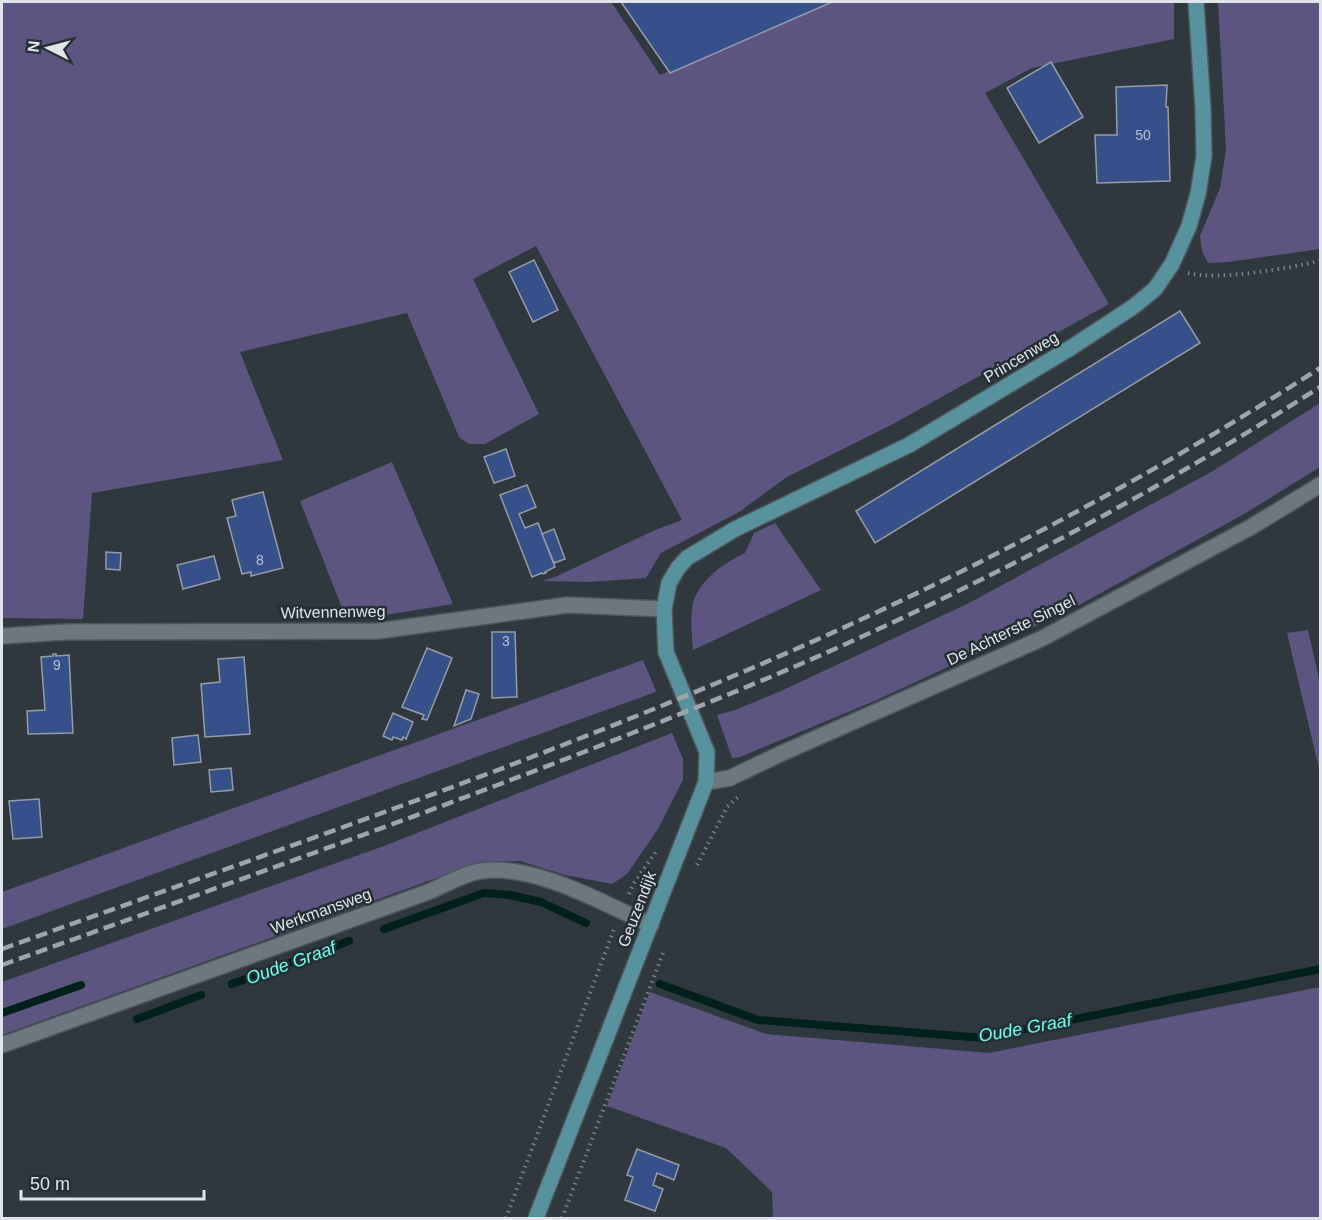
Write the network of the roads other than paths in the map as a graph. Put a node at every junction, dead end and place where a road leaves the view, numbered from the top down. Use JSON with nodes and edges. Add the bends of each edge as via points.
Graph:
{"nodes":[{"id":1,"x":1196,"y":2,"type":"edge"},
{"id":2,"x":1320,"y":485,"type":"edge"},
{"id":3,"x":663,"y":609,"type":"junction"},
{"id":4,"x":2,"y":636,"type":"edge"},
{"id":5,"x":706,"y":782,"type":"junction"},
{"id":6,"x":651,"y":925,"type":"junction"},
{"id":7,"x":2,"y":1045,"type":"edge"},
{"id":8,"x":536,"y":1218,"type":"edge"}],
"edges":[{"from":1,"to":3,"type":"main road","name":"Princenweg","via":[[1204,156],[1189,226],[1172,264],[1155,289],[1072,347],[909,445],[735,529],[687,558],[669,583]]},
{"from":2,"to":5,"type":"street","name":"De Achterste Singel","via":[[1251,527],[1041,639],[730,778]]},
{"from":3,"to":4,"type":"street","name":"Witvennenweg","via":[[567,605],[378,631],[66,632]]},
{"from":3,"to":5,"type":"main road","name":"Geuzendijk","via":[[666,652],[707,752]]},
{"from":5,"to":6,"type":"main road","name":"Geuzendijk"},
{"from":6,"to":7,"type":"street","name":"Werkmansweg","via":[[566,886],[519,872],[479,871]]},
{"from":6,"to":8,"type":"main road","name":"Geuzendijk"}]}
